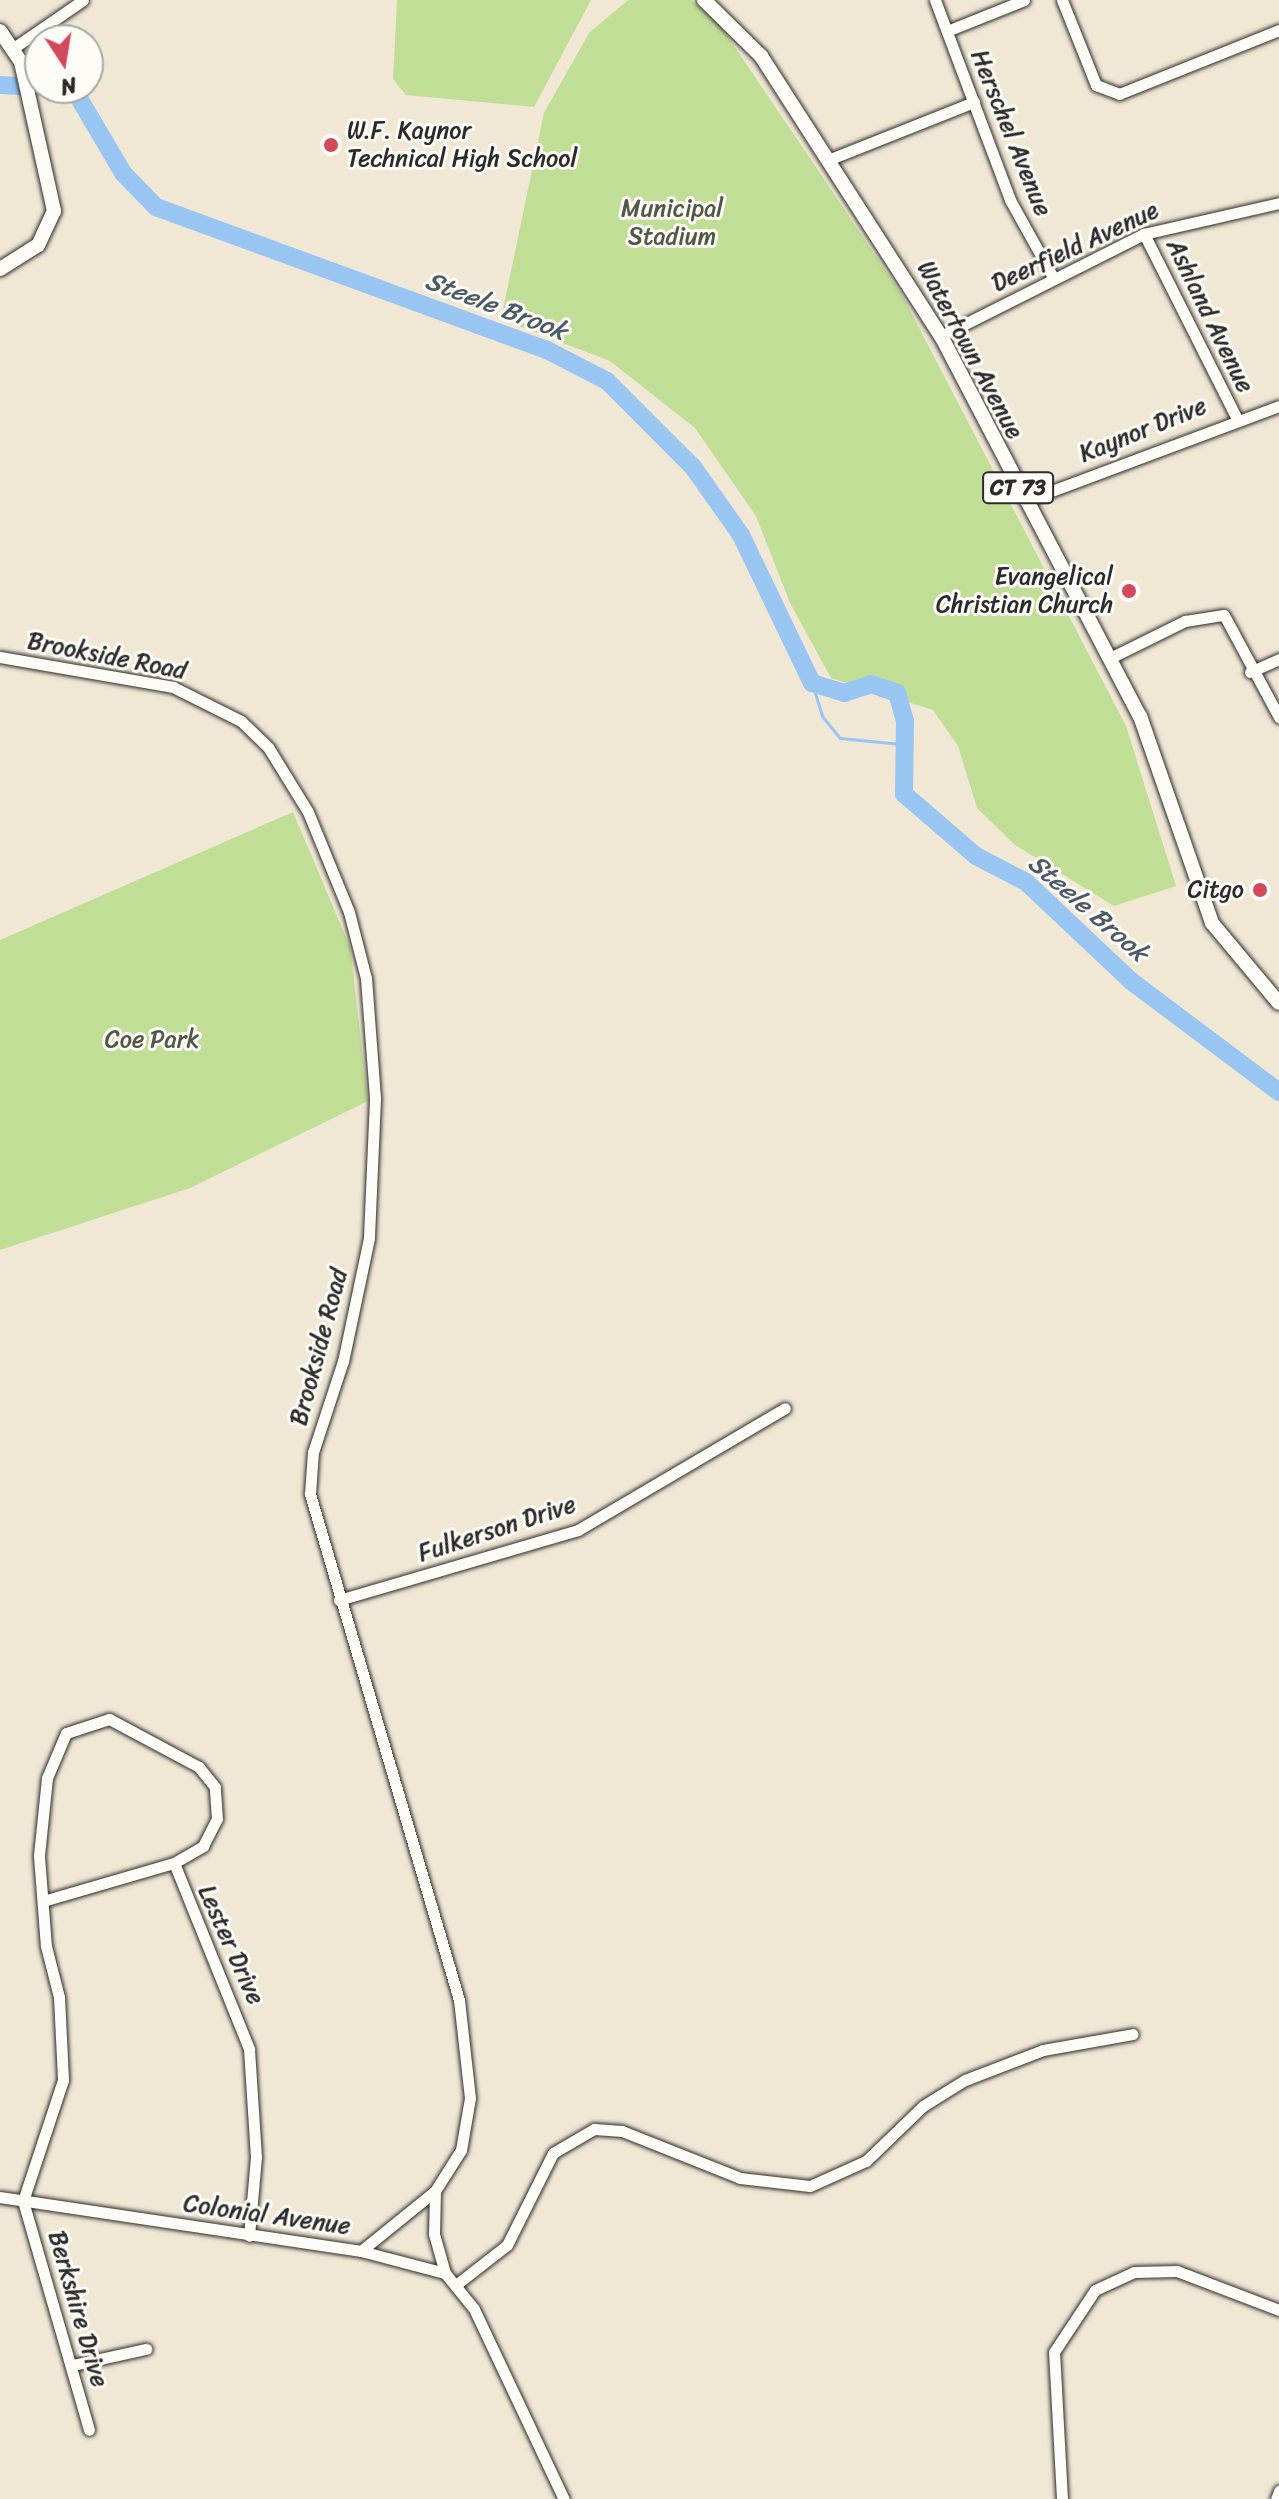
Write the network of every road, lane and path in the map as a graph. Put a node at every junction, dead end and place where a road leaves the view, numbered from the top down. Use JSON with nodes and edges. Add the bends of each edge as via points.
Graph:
{"nodes":[{"id":1,"x":83,"y":0,"type":"edge"},
{"id":2,"x":704,"y":0,"type":"edge"},
{"id":3,"x":935,"y":0,"type":"edge"},
{"id":4,"x":1024,"y":0,"type":"edge"},
{"id":5,"x":1062,"y":0,"type":"edge"},
{"id":6,"x":1279,"y":30,"type":"edge"},
{"id":7,"x":0,"y":31,"type":"edge"},
{"id":8,"x":947,"y":31,"type":"junction"},
{"id":9,"x":12,"y":49,"type":"junction"},
{"id":10,"x":974,"y":102,"type":"junction"},
{"id":11,"x":830,"y":159,"type":"junction"},
{"id":12,"x":1279,"y":203,"type":"edge"},
{"id":13,"x":1144,"y":234,"type":"junction"},
{"id":14,"x":0,"y":269,"type":"edge"},
{"id":15,"x":1054,"y":279,"type":"junction"},
{"id":16,"x":941,"y":336,"type":"junction"},
{"id":17,"x":1279,"y":406,"type":"edge"},
{"id":18,"x":1236,"y":417,"type":"junction"},
{"id":19,"x":1025,"y":501,"type":"junction"},
{"id":20,"x":0,"y":657,"type":"edge"},
{"id":21,"x":1110,"y":658,"type":"junction"},
{"id":22,"x":1279,"y":659,"type":"edge"},
{"id":23,"x":1250,"y":672,"type":"junction"},
{"id":24,"x":1279,"y":717,"type":"edge"},
{"id":25,"x":1279,"y":1003,"type":"edge"},
{"id":26,"x":785,"y":1408,"type":"dead end"},
{"id":27,"x":339,"y":1600,"type":"junction"},
{"id":28,"x":174,"y":1863,"type":"junction"},
{"id":29,"x":43,"y":1901,"type":"junction"},
{"id":30,"x":1133,"y":2034,"type":"dead end"},
{"id":31,"x":435,"y":2191,"type":"junction"},
{"id":32,"x":0,"y":2197,"type":"edge"},
{"id":33,"x":23,"y":2201,"type":"junction"},
{"id":34,"x":249,"y":2236,"type":"junction"},
{"id":35,"x":361,"y":2251,"type":"junction"},
{"id":36,"x":445,"y":2273,"type":"junction"},
{"id":37,"x":457,"y":2284,"type":"junction"},
{"id":38,"x":1279,"y":2310,"type":"edge"},
{"id":39,"x":146,"y":2349,"type":"dead end"},
{"id":40,"x":73,"y":2365,"type":"junction"},
{"id":41,"x":89,"y":2430,"type":"dead end"},
{"id":42,"x":1279,"y":2491,"type":"edge"},
{"id":43,"x":564,"y":2499,"type":"edge"},
{"id":44,"x":1062,"y":2499,"type":"edge"},
{"id":45,"x":1276,"y":2499,"type":"edge"}],
"edges":[{"from":1,"to":9,"type":"street"},
{"from":2,"to":11,"type":"main road","name":"Watertown Avenue","number":"CT 73","via":[[761,56]]},
{"from":3,"to":8,"type":"street","name":"Herschel Avenue"},
{"from":4,"to":8,"type":"street"},
{"from":5,"to":6,"type":"street","via":[[1096,85],[1109,92]]},
{"from":7,"to":9,"type":"main road"},
{"from":8,"to":10,"type":"street","name":"Herschel Avenue"},
{"from":9,"to":14,"type":"main road","via":[[21,62],[50,174],[49,230]]},
{"from":10,"to":11,"type":"street"},
{"from":10,"to":15,"type":"street","name":"Herschel Avenue","via":[[1010,200]]},
{"from":11,"to":16,"type":"main road","name":"Watertown Avenue","number":"CT 73"},
{"from":12,"to":13,"type":"street","name":"Deerfield Avenue"},
{"from":13,"to":15,"type":"street","name":"Deerfield Avenue"},
{"from":13,"to":18,"type":"street","name":"Ashland Avenue"},
{"from":15,"to":16,"type":"street","name":"Deerfield Avenue"},
{"from":16,"to":19,"type":"main road","name":"Watertown Avenue","number":"CT 73"},
{"from":17,"to":18,"type":"street","name":"Kaynor Drive"},
{"from":18,"to":19,"type":"street","name":"Kaynor Drive"},
{"from":19,"to":21,"type":"main road","name":"Watertown Avenue","number":"CT 73"},
{"from":20,"to":27,"type":"street","name":"Brookside Road","via":[[173,687],[241,721],[290,778],[339,882],[372,1016],[375,1099],[367,1253],[313,1452],[310,1494]]},
{"from":21,"to":23,"type":"street","via":[[1185,621],[1224,615]]},
{"from":21,"to":25,"type":"main road","name":"Watertown Avenue","number":"CT 73","via":[[1156,751],[1190,876],[1212,923]]},
{"from":22,"to":23,"type":"street"},
{"from":23,"to":24,"type":"street"},
{"from":26,"to":27,"type":"street","name":"Fulkerson Drive","via":[[578,1530]]},
{"from":27,"to":31,"type":"street","name":"Brookside Road","via":[[469,2053],[461,2150]]},
{"from":28,"to":29,"type":"street"},
{"from":28,"to":29,"type":"street","via":[[203,1846],[217,1819],[215,1787],[199,1767],[109,1719],[85,1721],[66,1733],[47,1778],[38,1839]]},
{"from":28,"to":34,"type":"street","name":"Lester Drive","via":[[249,2049],[256,2157]]},
{"from":29,"to":33,"type":"street","via":[[63,2080]]},
{"from":30,"to":37,"type":"street","via":[[1043,2050],[965,2080],[923,2106],[866,2161],[810,2186],[740,2178],[622,2131],[594,2129],[553,2153],[507,2245]]},
{"from":31,"to":35,"type":"street","name":"Brookside Road"},
{"from":31,"to":36,"type":"street","via":[[434,2234]]},
{"from":32,"to":33,"type":"street","name":"Colonial Avenue"},
{"from":33,"to":34,"type":"street","name":"Colonial Avenue"},
{"from":33,"to":40,"type":"street","name":"Berkshire Drive"},
{"from":34,"to":35,"type":"street","name":"Colonial Avenue"},
{"from":35,"to":36,"type":"street","name":"Colonial Avenue"},
{"from":36,"to":37,"type":"street","name":"Colonial Avenue"},
{"from":37,"to":43,"type":"street","name":"Colonial Avenue"},
{"from":38,"to":44,"type":"street","via":[[1177,2271],[1134,2272],[1095,2290],[1054,2352]]},
{"from":39,"to":40,"type":"street"},
{"from":40,"to":41,"type":"street","name":"Berkshire Drive"},
{"from":42,"to":45,"type":"street"}]}
